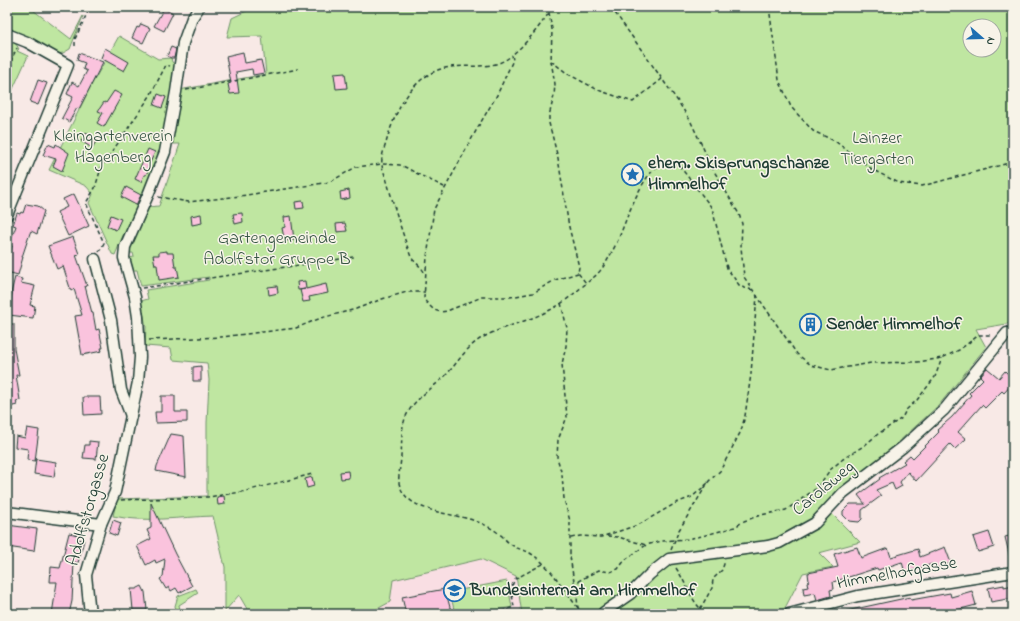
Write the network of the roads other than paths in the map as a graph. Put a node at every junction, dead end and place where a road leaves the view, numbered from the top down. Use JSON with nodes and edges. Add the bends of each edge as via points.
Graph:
{"nodes":[{"id":1,"x":199,"y":7,"type":"edge"},
{"id":2,"x":7,"y":34,"type":"edge"},
{"id":3,"x":7,"y":215,"type":"edge"},
{"id":4,"x":95,"y":259,"type":"road end"},
{"id":5,"x":1008,"y":333,"type":"road end"},
{"id":6,"x":132,"y":416,"type":"junction"},
{"id":7,"x":7,"y":512,"type":"edge"},
{"id":8,"x":101,"y":524,"type":"junction"},
{"id":9,"x":1013,"y":572,"type":"edge"},
{"id":10,"x":90,"y":614,"type":"edge"},
{"id":11,"x":603,"y":614,"type":"edge"},
{"id":12,"x":789,"y":614,"type":"edge"}],
"edges":[{"from":1,"to":6,"type":"street","name":"Adolfstorgasse","via":[[183,43],[165,152],[127,239],[123,254],[133,291],[140,341],[138,382]]},
{"from":2,"to":3,"type":"street","via":[[68,64]]},
{"from":4,"to":6,"type":"street","via":[[111,320],[121,390]]},
{"from":5,"to":11,"type":"street","name":"Carolaweg","via":[[944,410],[903,447],[843,493],[815,523],[779,543],[768,546],[669,559]]},
{"from":6,"to":8,"type":"street","name":"Adolfstorgasse","via":[[115,492]]},
{"from":7,"to":8,"type":"street"},
{"from":8,"to":10,"type":"street","name":"Adolfstorgasse","via":[[86,575]]},
{"from":9,"to":12,"type":"street","name":"Himmelhofgasse","via":[[858,596]]}]}
